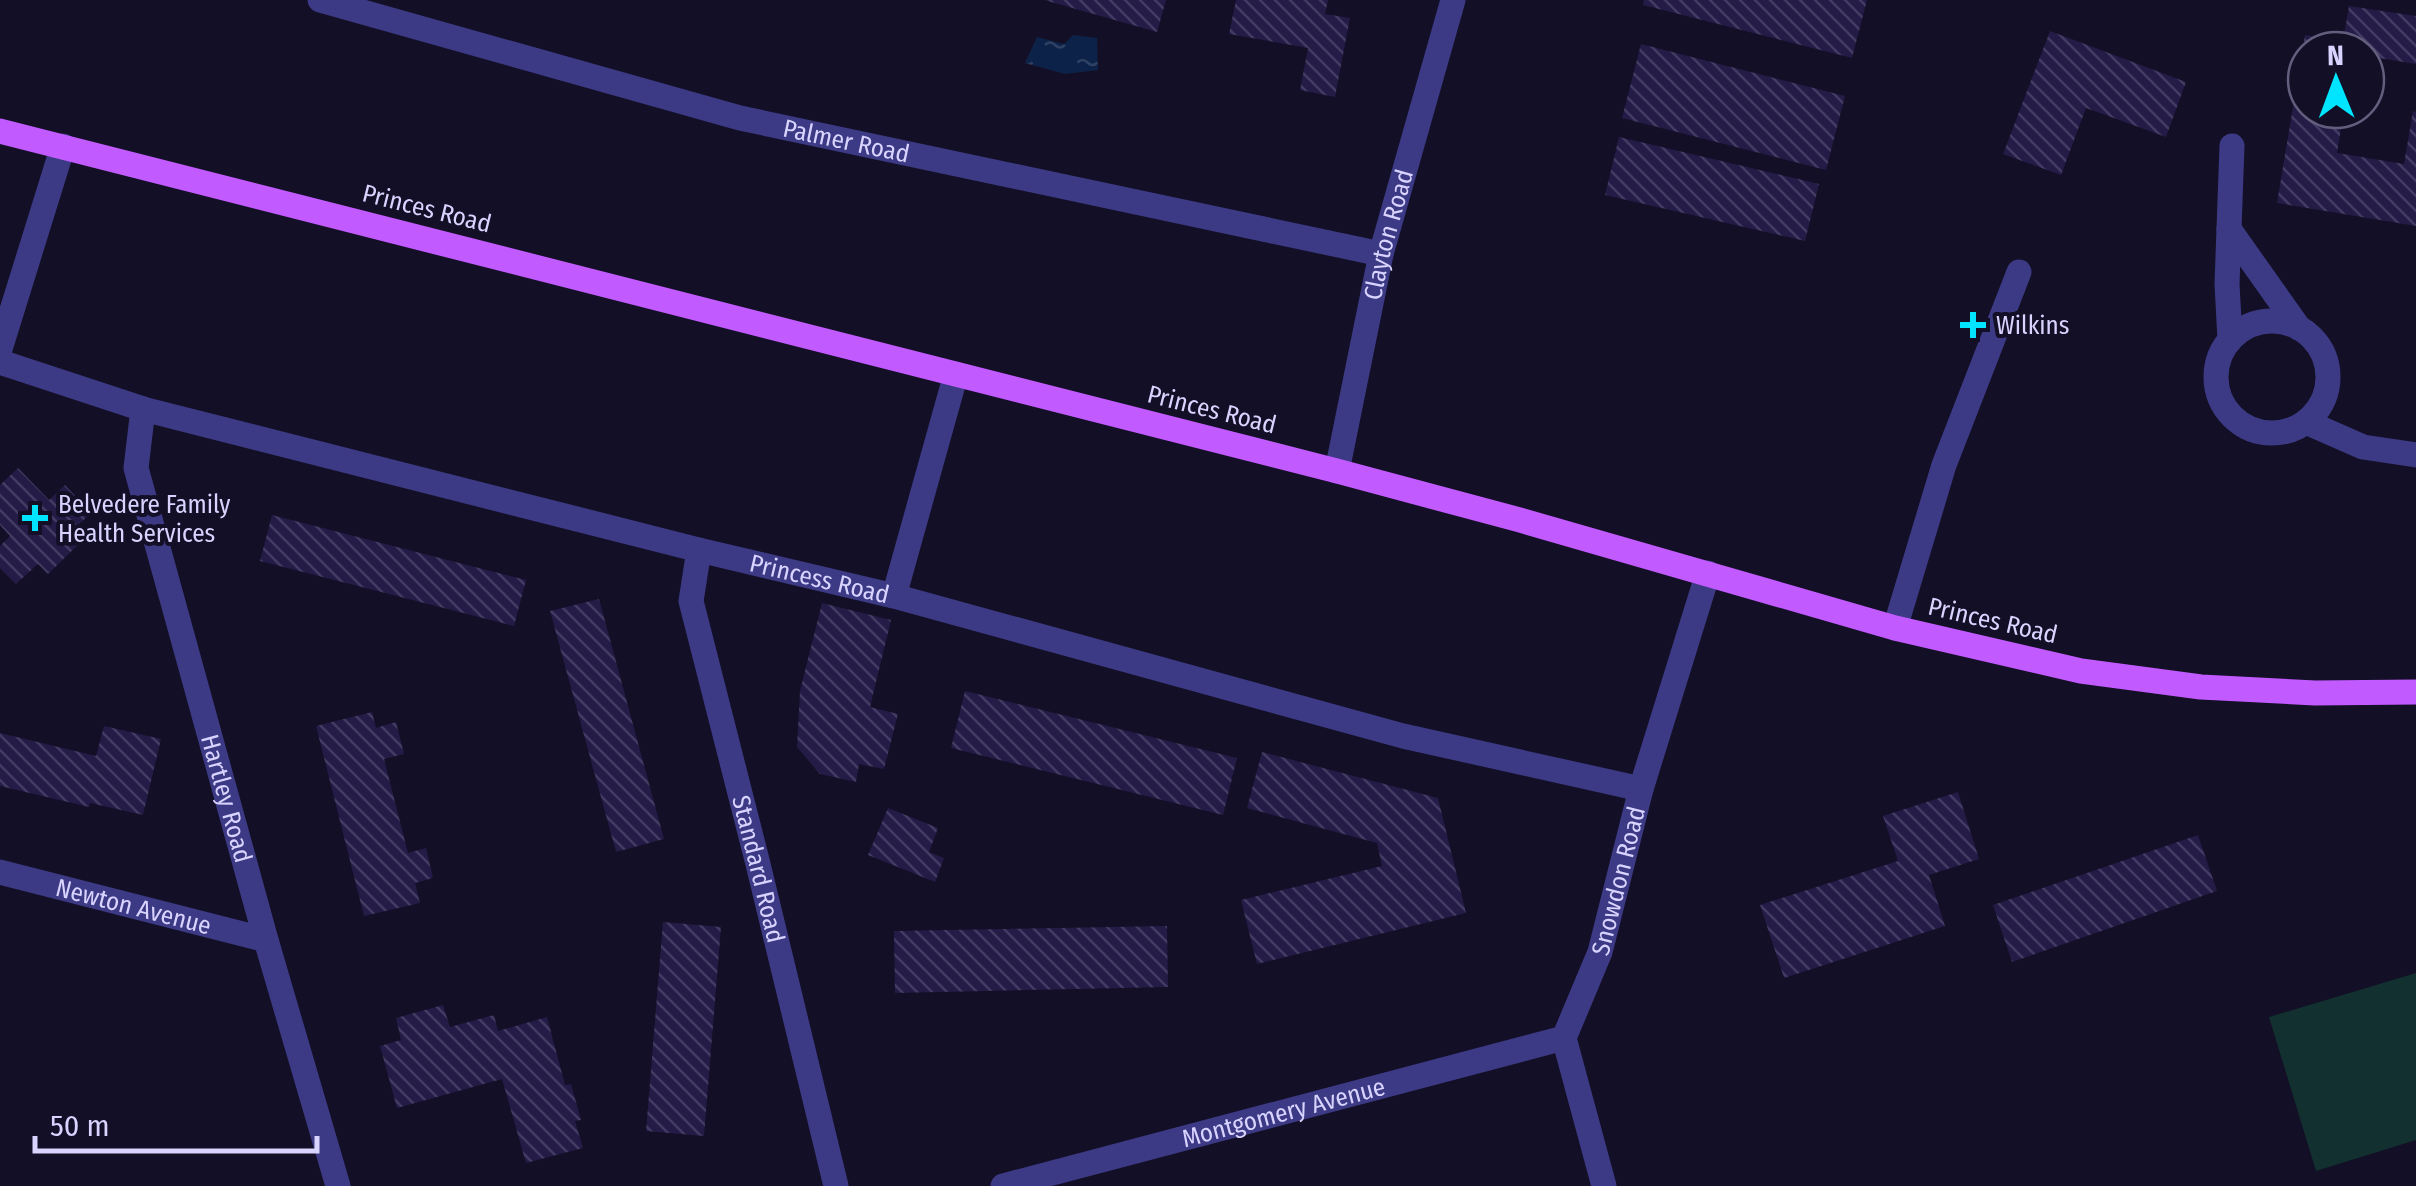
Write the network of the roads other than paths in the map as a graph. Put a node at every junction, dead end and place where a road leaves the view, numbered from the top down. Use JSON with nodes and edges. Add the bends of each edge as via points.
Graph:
{"nodes":[{"id":1,"x":320,"y":0,"type":"edge"},
{"id":2,"x":1453,"y":0,"type":"edge"},
{"id":3,"x":0,"y":130,"type":"edge"},
{"id":4,"x":63,"y":146,"type":"junction"},
{"id":5,"x":2232,"y":146,"type":"dead end"},
{"id":6,"x":2229,"y":229,"type":"junction"},
{"id":7,"x":1382,"y":254,"type":"junction"},
{"id":8,"x":2019,"y":272,"type":"dead end"},
{"id":9,"x":2299,"y":328,"type":"junction"},
{"id":10,"x":2230,"y":340,"type":"junction"},
{"id":11,"x":0,"y":349,"type":"edge"},
{"id":12,"x":0,"y":362,"type":"edge"},
{"id":13,"x":956,"y":374,"type":"junction"},
{"id":14,"x":143,"y":409,"type":"junction"},
{"id":15,"x":2306,"y":422,"type":"junction"},
{"id":16,"x":2416,"y":455,"type":"edge"},
{"id":17,"x":1337,"y":472,"type":"junction"},
{"id":18,"x":699,"y":550,"type":"junction"},
{"id":19,"x":1708,"y":573,"type":"junction"},
{"id":20,"x":894,"y":596,"type":"junction"},
{"id":21,"x":1895,"y":628,"type":"junction"},
{"id":22,"x":2416,"y":692,"type":"edge"},
{"id":23,"x":1641,"y":789,"type":"junction"},
{"id":24,"x":0,"y":872,"type":"edge"},
{"id":25,"x":266,"y":940,"type":"junction"},
{"id":26,"x":1564,"y":1038,"type":"junction"},
{"id":27,"x":338,"y":1186,"type":"edge"},
{"id":28,"x":836,"y":1186,"type":"edge"},
{"id":29,"x":1003,"y":1186,"type":"edge"},
{"id":30,"x":1604,"y":1186,"type":"edge"}],
"edges":[{"from":1,"to":7,"type":"street","name":"Palmer Road","via":[[740,118]]},
{"from":2,"to":7,"type":"street","name":"Clayton Road"},
{"from":3,"to":4,"type":"main road","name":"Princes Road"},
{"from":4,"to":11,"type":"street"},
{"from":4,"to":13,"type":"main road","name":"Princes Road"},
{"from":5,"to":6,"type":"street"},
{"from":6,"to":9,"type":"street"},
{"from":6,"to":10,"type":"street"},
{"from":7,"to":17,"type":"street","name":"Clayton Road"},
{"from":8,"to":21,"type":"street","via":[[1944,465]]},
{"from":9,"to":10,"type":"street","via":[[2262,322]]},
{"from":9,"to":15,"type":"street","via":[[2324,355],[2328,373],[2319,409]]},
{"from":10,"to":15,"type":"street","via":[[2215,374],[2225,408],[2237,422],[2272,433]]},
{"from":12,"to":14,"type":"street","name":"Princess Road"},
{"from":13,"to":17,"type":"main road","name":"Princes Road"},
{"from":13,"to":20,"type":"street"},
{"from":14,"to":18,"type":"street","name":"Princess Road"},
{"from":14,"to":25,"type":"street","name":"Hartley Road","via":[[136,468]]},
{"from":15,"to":16,"type":"street","via":[[2363,447]]},
{"from":17,"to":19,"type":"main road","name":"Princes Road"},
{"from":18,"to":20,"type":"street","name":"Princess Road"},
{"from":18,"to":28,"type":"street","name":"Standard Road","via":[[691,601]]},
{"from":19,"to":21,"type":"main road","name":"Princes Road"},
{"from":19,"to":23,"type":"street","name":"Snowdon Road"},
{"from":20,"to":23,"type":"street","name":"Princess Road","via":[[1403,736]]},
{"from":21,"to":22,"type":"main road","name":"Princes Road","via":[[2081,671],[2184,684]]},
{"from":23,"to":26,"type":"street","name":"Snowdon Road","via":[[1600,952]]},
{"from":24,"to":25,"type":"street","name":"Newton Avenue"},
{"from":25,"to":27,"type":"street","name":"Hartley Road"},
{"from":26,"to":29,"type":"street","name":"Montgomery Avenue"},
{"from":26,"to":30,"type":"street"}]}
